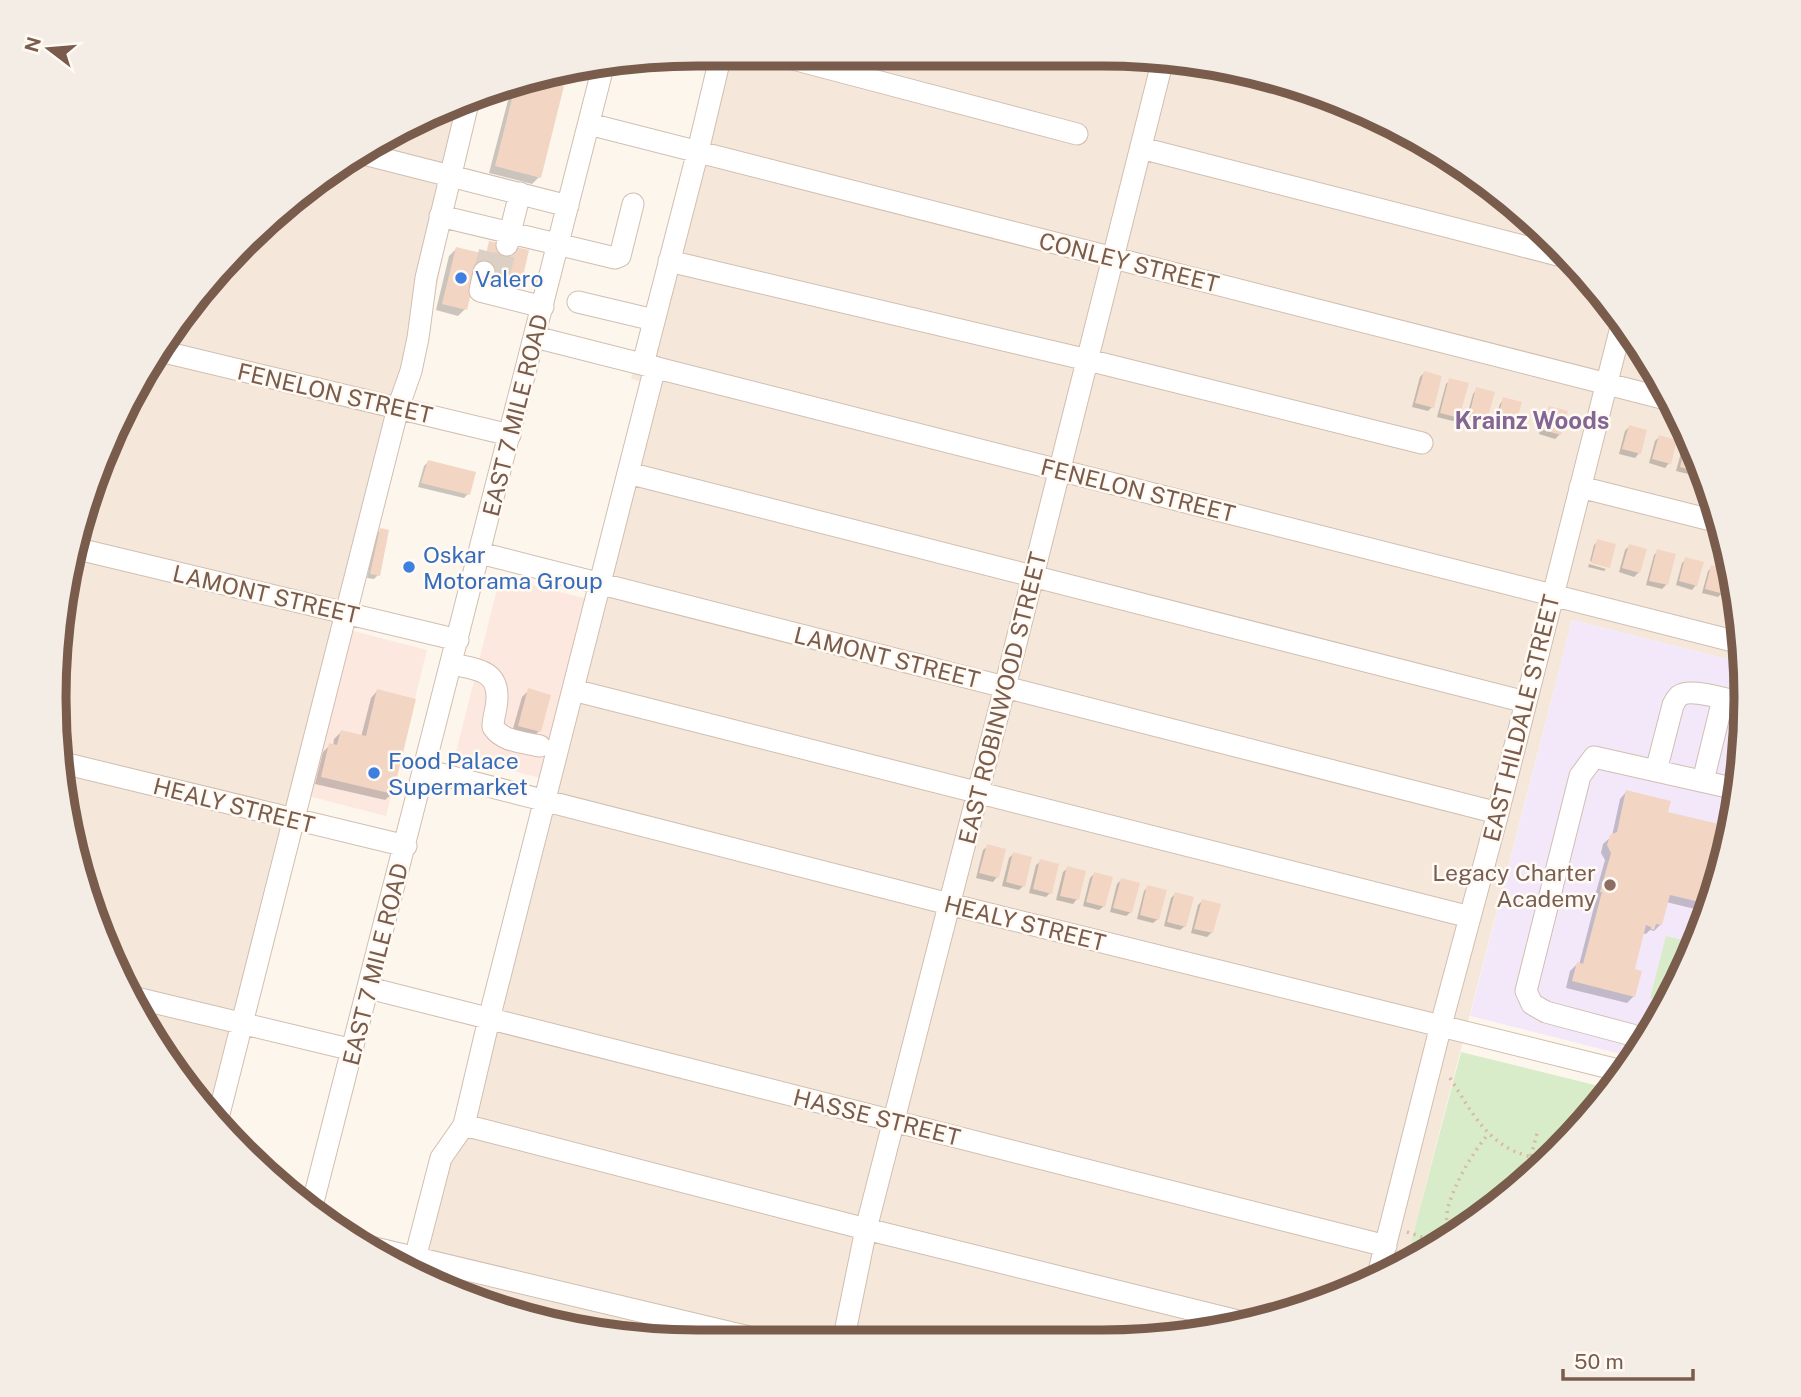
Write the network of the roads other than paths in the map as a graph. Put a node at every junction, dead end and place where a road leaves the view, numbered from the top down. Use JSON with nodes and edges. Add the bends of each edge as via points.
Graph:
{"nodes":[{"id":1,"x":718,"y":67,"type":"edge"},
{"id":2,"x":823,"y":67,"type":"edge"},
{"id":3,"x":1160,"y":70,"type":"edge"},
{"id":4,"x":601,"y":75,"type":"edge"},
{"id":5,"x":466,"y":111,"type":"edge"},
{"id":6,"x":589,"y":124,"type":"junction"},
{"id":7,"x":1077,"y":134,"type":"dead end"},
{"id":8,"x":1141,"y":148,"type":"junction"},
{"id":9,"x":698,"y":151,"type":"junction"},
{"id":10,"x":374,"y":156,"type":"edge"},
{"id":11,"x":450,"y":175,"type":"junction"},
{"id":12,"x":520,"y":193,"type":"junction"},
{"id":13,"x":634,"y":204,"type":"dead end"},
{"id":14,"x":568,"y":206,"type":"junction"},
{"id":15,"x":440,"y":216,"type":"junction"},
{"id":16,"x":507,"y":239,"type":"junction"},
{"id":17,"x":559,"y":245,"type":"junction"},
{"id":18,"x":1550,"y":253,"type":"edge"},
{"id":19,"x":1114,"y":258,"type":"junction"},
{"id":20,"x":670,"y":261,"type":"junction"},
{"id":21,"x":499,"y":284,"type":"dead end"},
{"id":22,"x":578,"y":302,"type":"dead end"},
{"id":23,"x":543,"y":307,"type":"junction"},
{"id":24,"x":654,"y":320,"type":"junction"},
{"id":25,"x":1619,"y":335,"type":"edge"},
{"id":26,"x":535,"y":337,"type":"junction"},
{"id":27,"x":169,"y":353,"type":"edge"},
{"id":28,"x":1088,"y":360,"type":"junction"},
{"id":29,"x":649,"y":365,"type":"junction"},
{"id":30,"x":1606,"y":384,"type":"junction"},
{"id":31,"x":1657,"y":397,"type":"edge"},
{"id":32,"x":398,"y":408,"type":"junction"},
{"id":33,"x":510,"y":435,"type":"junction"},
{"id":34,"x":1422,"y":443,"type":"dead end"},
{"id":35,"x":1060,"y":470,"type":"junction"},
{"id":36,"x":628,"y":473,"type":"junction"},
{"id":37,"x":1580,"y":487,"type":"junction"},
{"id":38,"x":1708,"y":519,"type":"edge"},
{"id":39,"x":85,"y":551,"type":"edge"},
{"id":40,"x":480,"y":553,"type":"junction"},
{"id":41,"x":1033,"y":576,"type":"junction"},
{"id":42,"x":600,"y":584,"type":"junction"},
{"id":43,"x":1553,"y":595,"type":"junction"},
{"id":44,"x":347,"y":614,"type":"junction"},
{"id":45,"x":458,"y":640,"type":"junction"},
{"id":46,"x":1731,"y":641,"type":"edge"},
{"id":47,"x":452,"y":664,"type":"junction"},
{"id":48,"x":1005,"y":687,"type":"junction"},
{"id":49,"x":573,"y":690,"type":"junction"},
{"id":50,"x":1723,"y":699,"type":"junction"},
{"id":51,"x":1734,"y":701,"type":"edge"},
{"id":52,"x":1526,"y":702,"type":"junction"},
{"id":53,"x":540,"y":746,"type":"dead end"},
{"id":54,"x":70,"y":765,"type":"edge"},
{"id":55,"x":425,"y":770,"type":"junction"},
{"id":56,"x":1656,"y":771,"type":"junction"},
{"id":57,"x":1703,"y":781,"type":"junction"},
{"id":58,"x":1728,"y":787,"type":"edge"},
{"id":59,"x":978,"y":793,"type":"junction"},
{"id":60,"x":544,"y":801,"type":"junction"},
{"id":61,"x":1498,"y":813,"type":"junction"},
{"id":62,"x":295,"y":819,"type":"junction"},
{"id":63,"x":406,"y":846,"type":"junction"},
{"id":64,"x":949,"y":904,"type":"junction"},
{"id":65,"x":1470,"y":917,"type":"junction"},
{"id":66,"x":369,"y":988,"type":"junction"},
{"id":67,"x":143,"y":1000,"type":"edge"},
{"id":68,"x":489,"y":1019,"type":"junction"},
{"id":69,"x":242,"y":1023,"type":"junction"},
{"id":70,"x":1441,"y":1025,"type":"junction"},
{"id":71,"x":1635,"y":1039,"type":"edge"},
{"id":72,"x":353,"y":1050,"type":"junction"},
{"id":73,"x":1614,"y":1069,"type":"edge"},
{"id":74,"x":220,"y":1111,"type":"edge"},
{"id":75,"x":894,"y":1122,"type":"junction"},
{"id":76,"x":464,"y":1125,"type":"junction"},
{"id":77,"x":314,"y":1200,"type":"edge"},
{"id":78,"x":866,"y":1230,"type":"junction"},
{"id":79,"x":1385,"y":1246,"type":"junction"},
{"id":80,"x":414,"y":1263,"type":"edge"},
{"id":81,"x":419,"y":1265,"type":"edge"},
{"id":82,"x":1380,"y":1266,"type":"edge"},
{"id":83,"x":1226,"y":1318,"type":"edge"},
{"id":84,"x":717,"y":1330,"type":"edge"},
{"id":85,"x":845,"y":1330,"type":"edge"}],
"edges":[{"from":1,"to":9,"type":"street"},
{"from":2,"to":7,"type":"street"},
{"from":3,"to":8,"type":"street","name":"EAST ROBINWOOD STREET"},
{"from":4,"to":6,"type":"street","name":"EAST 7 MILE ROAD"},
{"from":5,"to":11,"type":"street"},
{"from":6,"to":9,"type":"street","name":"CONLEY STREET"},
{"from":6,"to":14,"type":"street","name":"EAST 7 MILE ROAD"},
{"from":8,"to":18,"type":"street"},
{"from":8,"to":19,"type":"street","name":"EAST ROBINWOOD STREET"},
{"from":9,"to":19,"type":"street","name":"CONLEY STREET"},
{"from":9,"to":20,"type":"street"},
{"from":10,"to":11,"type":"street"},
{"from":11,"to":12,"type":"street"},
{"from":11,"to":15,"type":"street"},
{"from":12,"to":14,"type":"street"},
{"from":12,"to":16,"type":"street"},
{"from":13,"to":17,"type":"street","via":[[618,258]]},
{"from":14,"to":17,"type":"street","name":"EAST 7 MILE ROAD"},
{"from":15,"to":16,"type":"street"},
{"from":15,"to":32,"type":"street","via":[[411,371]]},
{"from":16,"to":17,"type":"street"},
{"from":17,"to":23,"type":"street","name":"EAST 7 MILE ROAD"},
{"from":19,"to":28,"type":"street","name":"EAST ROBINWOOD STREET"},
{"from":19,"to":30,"type":"street","name":"CONLEY STREET"},
{"from":20,"to":24,"type":"street"},
{"from":20,"to":28,"type":"street"},
{"from":21,"to":23,"type":"street"},
{"from":22,"to":24,"type":"street"},
{"from":23,"to":26,"type":"street","name":"EAST 7 MILE ROAD"},
{"from":24,"to":29,"type":"street"},
{"from":25,"to":30,"type":"street","name":"EAST HILDALE STREET"},
{"from":26,"to":29,"type":"street","name":"FENELON STREET"},
{"from":26,"to":33,"type":"street","name":"EAST 7 MILE ROAD"},
{"from":27,"to":32,"type":"street","name":"FENELON STREET"},
{"from":28,"to":34,"type":"street"},
{"from":28,"to":35,"type":"street","name":"EAST ROBINWOOD STREET"},
{"from":29,"to":35,"type":"street","name":"FENELON STREET"},
{"from":29,"to":36,"type":"street"},
{"from":30,"to":31,"type":"street","name":"CONLEY STREET"},
{"from":30,"to":37,"type":"street","name":"EAST HILDALE STREET"},
{"from":32,"to":33,"type":"street","name":"FENELON STREET"},
{"from":32,"to":44,"type":"street"},
{"from":33,"to":40,"type":"street","name":"EAST 7 MILE ROAD"},
{"from":35,"to":41,"type":"street","name":"EAST ROBINWOOD STREET"},
{"from":35,"to":43,"type":"street","name":"FENELON STREET"},
{"from":36,"to":41,"type":"street"},
{"from":36,"to":42,"type":"street"},
{"from":37,"to":38,"type":"street"},
{"from":37,"to":43,"type":"street","name":"EAST HILDALE STREET"},
{"from":39,"to":44,"type":"street","name":"LAMONT STREET"},
{"from":40,"to":42,"type":"street","name":"LAMONT STREET"},
{"from":40,"to":45,"type":"street","name":"EAST 7 MILE ROAD"},
{"from":41,"to":48,"type":"street","name":"EAST ROBINWOOD STREET"},
{"from":41,"to":52,"type":"street"},
{"from":42,"to":48,"type":"street","name":"LAMONT STREET"},
{"from":42,"to":49,"type":"street"},
{"from":43,"to":46,"type":"street","name":"FENELON STREET"},
{"from":43,"to":52,"type":"street","name":"EAST HILDALE STREET"},
{"from":44,"to":45,"type":"street","name":"LAMONT STREET"},
{"from":44,"to":62,"type":"street"},
{"from":45,"to":47,"type":"street","name":"EAST 7 MILE ROAD"},
{"from":47,"to":53,"type":"street","via":[[489,674],[496,683],[493,727],[498,734]]},
{"from":47,"to":55,"type":"street","name":"EAST 7 MILE ROAD"},
{"from":48,"to":59,"type":"street","name":"EAST ROBINWOOD STREET"},
{"from":48,"to":61,"type":"street","name":"LAMONT STREET"},
{"from":49,"to":59,"type":"street"},
{"from":49,"to":60,"type":"street"},
{"from":50,"to":51,"type":"street"},
{"from":50,"to":56,"type":"street","via":[[1688,692],[1678,696]]},
{"from":50,"to":57,"type":"street"},
{"from":52,"to":61,"type":"street","name":"EAST HILDALE STREET"},
{"from":54,"to":62,"type":"street","name":"HEALY STREET"},
{"from":55,"to":60,"type":"street","name":"HEALY STREET"},
{"from":55,"to":63,"type":"street","name":"EAST 7 MILE ROAD"},
{"from":56,"to":57,"type":"street"},
{"from":56,"to":71,"type":"street","via":[[1594,757],[1580,776],[1526,991],[1532,1004],[1546,1012]]},
{"from":57,"to":58,"type":"street"},
{"from":59,"to":64,"type":"street","name":"EAST ROBINWOOD STREET"},
{"from":59,"to":65,"type":"street"},
{"from":60,"to":64,"type":"street","name":"HEALY STREET"},
{"from":60,"to":68,"type":"street"},
{"from":61,"to":65,"type":"street","name":"EAST HILDALE STREET"},
{"from":62,"to":63,"type":"street","name":"HEALY STREET"},
{"from":62,"to":69,"type":"street"},
{"from":63,"to":66,"type":"street","name":"EAST 7 MILE ROAD"},
{"from":64,"to":70,"type":"street","name":"HEALY STREET"},
{"from":64,"to":75,"type":"street","name":"EAST ROBINWOOD STREET"},
{"from":65,"to":70,"type":"street","name":"EAST HILDALE STREET"},
{"from":66,"to":68,"type":"street","name":"HASSE STREET"},
{"from":66,"to":72,"type":"street","name":"EAST 7 MILE ROAD"},
{"from":67,"to":69,"type":"street"},
{"from":68,"to":75,"type":"street","name":"HASSE STREET"},
{"from":68,"to":76,"type":"street"},
{"from":69,"to":72,"type":"street"},
{"from":69,"to":74,"type":"street"},
{"from":70,"to":73,"type":"street","name":"HEALY STREET"},
{"from":70,"to":79,"type":"street","name":"EAST HILDALE STREET"},
{"from":72,"to":77,"type":"street","name":"EAST 7 MILE ROAD"},
{"from":75,"to":78,"type":"street","name":"EAST ROBINWOOD STREET"},
{"from":75,"to":79,"type":"street","name":"HASSE STREET"},
{"from":76,"to":78,"type":"street"},
{"from":76,"to":80,"type":"street","via":[[441,1158]]},
{"from":78,"to":83,"type":"street"},
{"from":78,"to":85,"type":"street","name":"EAST ROBINWOOD STREET"},
{"from":79,"to":82,"type":"street","name":"EAST HILDALE STREET"},
{"from":81,"to":84,"type":"street"}]}
